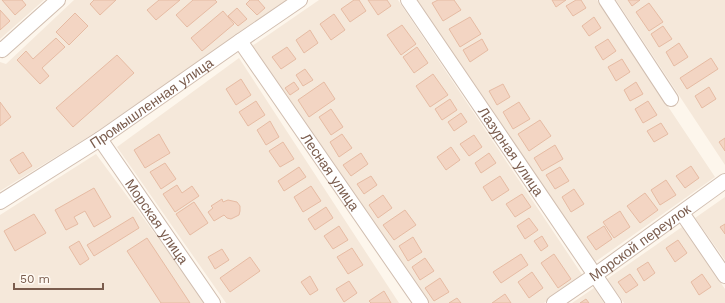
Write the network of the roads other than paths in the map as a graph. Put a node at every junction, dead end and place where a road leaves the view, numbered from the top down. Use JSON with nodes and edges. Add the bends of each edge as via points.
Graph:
{"nodes":[{"id":1,"x":58,"y":0,"type":"edge"},
{"id":2,"x":300,"y":0,"type":"edge"},
{"id":3,"x":408,"y":0,"type":"edge"},
{"id":4,"x":606,"y":0,"type":"edge"},
{"id":5,"x":240,"y":40,"type":"junction"},
{"id":6,"x":0,"y":49,"type":"edge"},
{"id":7,"x":670,"y":99,"type":"dead end"},
{"id":8,"x":100,"y":139,"type":"junction"},
{"id":9,"x":725,"y":181,"type":"edge"},
{"id":10,"x":0,"y":202,"type":"edge"},
{"id":11,"x":682,"y":213,"type":"junction"},
{"id":12,"x":595,"y":275,"type":"junction"},
{"id":13,"x":725,"y":276,"type":"edge"},
{"id":14,"x":213,"y":303,"type":"edge"},
{"id":15,"x":421,"y":303,"type":"edge"},
{"id":16,"x":554,"y":303,"type":"edge"},
{"id":17,"x":614,"y":303,"type":"edge"}],
"edges":[{"from":1,"to":6,"type":"street","via":[[2,50]]},
{"from":2,"to":5,"type":"street","name":"Промышленная улица"},
{"from":3,"to":12,"type":"street","name":"Лазурная улица"},
{"from":4,"to":7,"type":"street"},
{"from":5,"to":8,"type":"street","name":"Промышленная улица"},
{"from":5,"to":15,"type":"street","name":"Лесная улица"},
{"from":8,"to":10,"type":"street","name":"Промышленная улица"},
{"from":8,"to":14,"type":"street","name":"Морская улица"},
{"from":9,"to":11,"type":"street","name":"Морской переулок"},
{"from":11,"to":12,"type":"street","name":"Морской переулок"},
{"from":11,"to":13,"type":"street"},
{"from":12,"to":16,"type":"street","name":"Морской переулок"},
{"from":12,"to":17,"type":"street","name":"Лазурная улица"}]}
